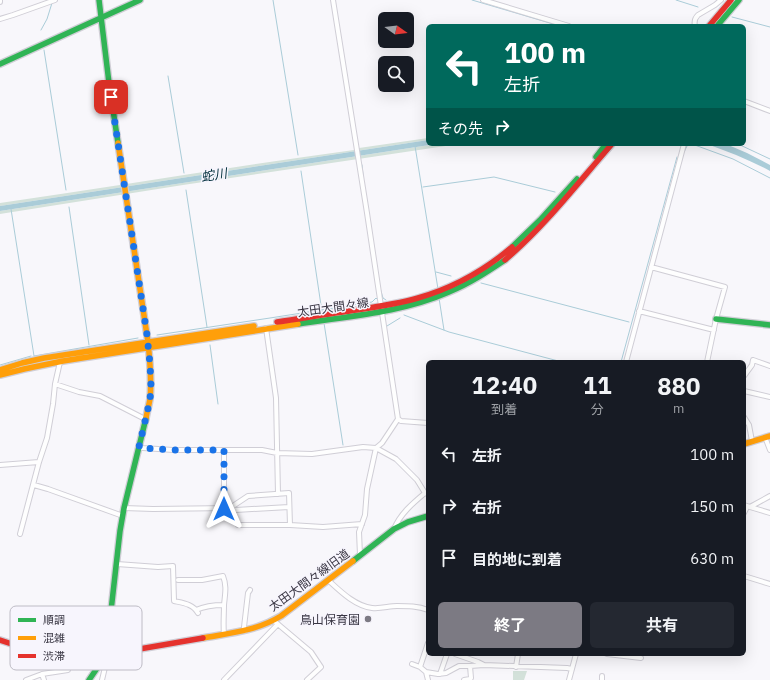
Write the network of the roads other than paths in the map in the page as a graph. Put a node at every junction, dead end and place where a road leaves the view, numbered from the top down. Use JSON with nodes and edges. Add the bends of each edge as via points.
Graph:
{"nodes":[{"id":1,"x":55,"y":0,"type":"edge"},
{"id":2,"x":99,"y":0,"type":"edge"},
{"id":3,"x":140,"y":0,"type":"edge"},
{"id":4,"x":333,"y":0,"type":"edge"},
{"id":5,"x":483,"y":0,"type":"edge"},
{"id":6,"x":721,"y":0,"type":"edge"},
{"id":7,"x":731,"y":0,"type":"edge"},
{"id":8,"x":739,"y":0,"type":"edge"},
{"id":9,"x":102,"y":18,"type":"junction"},
{"id":10,"x":0,"y":19,"type":"edge"},
{"id":11,"x":562,"y":24,"type":"edge"},
{"id":12,"x":695,"y":24,"type":"edge"},
{"id":13,"x":711,"y":24,"type":"edge"},
{"id":14,"x":718,"y":24,"type":"edge"},
{"id":15,"x":0,"y":64,"type":"edge"},
{"id":16,"x":746,"y":102,"type":"edge"},
{"id":17,"x":770,"y":111,"type":"edge"},
{"id":18,"x":604,"y":146,"type":"edge"},
{"id":19,"x":610,"y":146,"type":"edge"},
{"id":20,"x":683,"y":146,"type":"edge"},
{"id":21,"x":651,"y":266,"type":"junction"},
{"id":22,"x":382,"y":309,"type":"junction"},
{"id":23,"x":639,"y":311,"type":"junction"},
{"id":24,"x":716,"y":319,"type":"junction"},
{"id":25,"x":770,"y":325,"type":"edge"},
{"id":26,"x":266,"y":328,"type":"junction"},
{"id":27,"x":714,"y":330,"type":"junction"},
{"id":28,"x":149,"y":345,"type":"junction"},
{"id":29,"x":627,"y":360,"type":"edge"},
{"id":30,"x":707,"y":360,"type":"edge"},
{"id":31,"x":60,"y":362,"type":"junction"},
{"id":32,"x":770,"y":366,"type":"edge"},
{"id":33,"x":0,"y":370,"type":"edge"},
{"id":34,"x":746,"y":373,"type":"edge"},
{"id":35,"x":0,"y":375,"type":"edge"},
{"id":36,"x":55,"y":384,"type":"junction"},
{"id":37,"x":746,"y":391,"type":"edge"},
{"id":38,"x":770,"y":397,"type":"edge"},
{"id":39,"x":145,"y":419,"type":"junction"},
{"id":40,"x":398,"y":419,"type":"junction"},
{"id":41,"x":746,"y":420,"type":"edge"},
{"id":42,"x":426,"y":423,"type":"edge"},
{"id":43,"x":767,"y":437,"type":"edge"},
{"id":44,"x":752,"y":442,"type":"junction"},
{"id":45,"x":746,"y":444,"type":"edge"},
{"id":46,"x":139,"y":447,"type":"junction"},
{"id":47,"x":376,"y":448,"type":"junction"},
{"id":48,"x":224,"y":450,"type":"junction"},
{"id":49,"x":770,"y":450,"type":"edge"},
{"id":50,"x":277,"y":454,"type":"junction"},
{"id":51,"x":39,"y":462,"type":"junction"},
{"id":52,"x":0,"y":465,"type":"edge"},
{"id":53,"x":34,"y":485,"type":"junction"},
{"id":54,"x":278,"y":494,"type":"junction"},
{"id":55,"x":426,"y":494,"type":"edge"},
{"id":56,"x":770,"y":496,"type":"edge"},
{"id":57,"x":747,"y":506,"type":"edge"},
{"id":58,"x":289,"y":507,"type":"junction"},
{"id":59,"x":124,"y":508,"type":"junction"},
{"id":60,"x":230,"y":508,"type":"junction"},
{"id":61,"x":224,"y":509,"type":"junction"},
{"id":62,"x":770,"y":513,"type":"edge"},
{"id":63,"x":123,"y":516,"type":"junction"},
{"id":64,"x":426,"y":517,"type":"edge"},
{"id":65,"x":362,"y":524,"type":"junction"},
{"id":66,"x":238,"y":525,"type":"dead end"},
{"id":67,"x":290,"y":525,"type":"junction"},
{"id":68,"x":394,"y":529,"type":"junction"},
{"id":69,"x":20,"y":534,"type":"dead end"},
{"id":70,"x":360,"y":556,"type":"junction"},
{"id":71,"x":117,"y":564,"type":"junction"},
{"id":72,"x":746,"y":577,"type":"edge"},
{"id":73,"x":178,"y":580,"type":"dead end"},
{"id":74,"x":328,"y":580,"type":"junction"},
{"id":75,"x":770,"y":584,"type":"edge"},
{"id":76,"x":250,"y":590,"type":"dead end"},
{"id":77,"x":224,"y":605,"type":"junction"},
{"id":78,"x":112,"y":606,"type":"edge"},
{"id":79,"x":426,"y":609,"type":"edge"},
{"id":80,"x":276,"y":622,"type":"junction"},
{"id":81,"x":245,"y":631,"type":"junction"},
{"id":82,"x":224,"y":634,"type":"junction"},
{"id":83,"x":0,"y":640,"type":"edge"},
{"id":84,"x":10,"y":643,"type":"edge"},
{"id":85,"x":142,"y":649,"type":"edge"},
{"id":86,"x":426,"y":649,"type":"edge"},
{"id":87,"x":446,"y":656,"type":"edge"},
{"id":88,"x":461,"y":656,"type":"edge"},
{"id":89,"x":518,"y":656,"type":"edge"},
{"id":90,"x":575,"y":656,"type":"edge"},
{"id":91,"x":624,"y":656,"type":"edge"},
{"id":92,"x":641,"y":658,"type":"dead end"},
{"id":93,"x":412,"y":664,"type":"dead end"},
{"id":94,"x":484,"y":665,"type":"junction"},
{"id":95,"x":470,"y":666,"type":"junction"},
{"id":96,"x":420,"y":667,"type":"junction"},
{"id":97,"x":516,"y":667,"type":"junction"},
{"id":98,"x":572,"y":669,"type":"junction"},
{"id":99,"x":68,"y":670,"type":"edge"},
{"id":100,"x":96,"y":670,"type":"edge"},
{"id":101,"x":104,"y":670,"type":"edge"},
{"id":102,"x":426,"y":672,"type":"junction"},
{"id":103,"x":42,"y":674,"type":"junction"},
{"id":104,"x":440,"y":674,"type":"junction"},
{"id":105,"x":26,"y":680,"type":"edge"},
{"id":106,"x":44,"y":680,"type":"edge"},
{"id":107,"x":89,"y":680,"type":"edge"},
{"id":108,"x":102,"y":680,"type":"edge"},
{"id":109,"x":224,"y":680,"type":"edge"},
{"id":110,"x":307,"y":680,"type":"edge"},
{"id":111,"x":428,"y":680,"type":"edge"},
{"id":112,"x":464,"y":680,"type":"edge"},
{"id":113,"x":569,"y":680,"type":"edge"}],
"edges":[{"from":1,"to":10,"type":"street"},
{"from":2,"to":9,"type":"main road"},
{"from":3,"to":9,"type":"main road"},
{"from":4,"to":22,"type":"street"},
{"from":5,"to":11,"type":"street"},
{"from":6,"to":12,"type":"street","via":[[698,16]]},
{"from":7,"to":13,"type":"main road"},
{"from":8,"to":14,"type":"main road"},
{"from":9,"to":15,"type":"main road"},
{"from":9,"to":28,"type":"main road","via":[[109,83]]},
{"from":16,"to":17,"type":"street"},
{"from":18,"to":22,"type":"main road","name":"太田大間々線","via":[[546,214],[500,258],[436,292]]},
{"from":19,"to":22,"type":"main road","name":"太田大間々線","via":[[532,236],[486,273],[437,297],[412,305]]},
{"from":20,"to":21,"type":"street"},
{"from":21,"to":23,"type":"street"},
{"from":21,"to":24,"type":"street","via":[[725,287]]},
{"from":22,"to":26,"type":"main road","name":"太田大間々線"},
{"from":22,"to":28,"type":"main road","name":"太田大間々線","via":[[265,324]]},
{"from":22,"to":40,"type":"street"},
{"from":23,"to":27,"type":"street"},
{"from":23,"to":29,"type":"street"},
{"from":24,"to":25,"type":"main road"},
{"from":24,"to":27,"type":"street"},
{"from":26,"to":28,"type":"main road","name":"太田大間々線"},
{"from":26,"to":50,"type":"street","via":[[276,398]]},
{"from":27,"to":30,"type":"street"},
{"from":28,"to":31,"type":"main road","name":"太田大間々線"},
{"from":28,"to":33,"type":"main road","name":"太田大間々線","via":[[33,361]]},
{"from":28,"to":39,"type":"main road","via":[[151,386]]},
{"from":31,"to":35,"type":"main road","name":"太田大間々線"},
{"from":31,"to":36,"type":"street"},
{"from":32,"to":34,"type":"street","via":[[753,360]]},
{"from":36,"to":39,"type":"street","via":[[100,396]]},
{"from":36,"to":51,"type":"street","via":[[48,438]]},
{"from":37,"to":38,"type":"street"},
{"from":39,"to":46,"type":"main road"},
{"from":40,"to":42,"type":"street"},
{"from":40,"to":47,"type":"street"},
{"from":41,"to":44,"type":"street"},
{"from":43,"to":44,"type":"main road"},
{"from":43,"to":49,"type":"street"},
{"from":44,"to":45,"type":"main road"},
{"from":46,"to":48,"type":"street"},
{"from":46,"to":59,"type":"main road"},
{"from":47,"to":50,"type":"street","via":[[363,447],[312,454]]},
{"from":47,"to":55,"type":"street","via":[[396,459]]},
{"from":47,"to":65,"type":"street"},
{"from":48,"to":50,"type":"street","via":[[262,450]]},
{"from":48,"to":61,"type":"street"},
{"from":50,"to":54,"type":"street"},
{"from":51,"to":52,"type":"street"},
{"from":51,"to":53,"type":"street"},
{"from":53,"to":63,"type":"street"},
{"from":53,"to":69,"type":"street"},
{"from":54,"to":58,"type":"street","via":[[289,493]]},
{"from":54,"to":60,"type":"street","via":[[248,496]]},
{"from":55,"to":68,"type":"street","via":[[413,503]]},
{"from":56,"to":57,"type":"street"},
{"from":57,"to":62,"type":"street"},
{"from":58,"to":60,"type":"street","via":[[236,510]]},
{"from":58,"to":67,"type":"street"},
{"from":59,"to":61,"type":"street"},
{"from":59,"to":63,"type":"main road"},
{"from":60,"to":61,"type":"street"},
{"from":63,"to":71,"type":"main road"},
{"from":64,"to":68,"type":"main road","name":"太田大間々線旧道"},
{"from":65,"to":67,"type":"street","via":[[324,527]]},
{"from":65,"to":70,"type":"street","via":[[359,532]]},
{"from":66,"to":67,"type":"street"},
{"from":68,"to":70,"type":"main road","name":"太田大間々線旧道"},
{"from":70,"to":74,"type":"main road","name":"太田大間々線旧道"},
{"from":71,"to":77,"type":"street","via":[[173,566],[174,602],[185,603],[197,612],[203,607]]},
{"from":71,"to":78,"type":"main road"},
{"from":72,"to":75,"type":"street"},
{"from":73,"to":77,"type":"street","via":[[202,580],[223,576],[226,583]]},
{"from":74,"to":79,"type":"street","via":[[345,595],[372,608],[397,606]]},
{"from":74,"to":80,"type":"main road","name":"太田大間々線旧道"},
{"from":76,"to":81,"type":"street"},
{"from":77,"to":82,"type":"street"},
{"from":80,"to":81,"type":"main road","name":"太田大間々線旧道"},
{"from":80,"to":109,"type":"street"},
{"from":80,"to":110,"type":"street","via":[[311,652],[322,667]]},
{"from":81,"to":82,"type":"main road","name":"太田大間々線旧道"},
{"from":82,"to":85,"type":"main road","name":"太田大間々線旧道"},
{"from":83,"to":84,"type":"main road","name":"太田大間々線旧道"},
{"from":86,"to":96,"type":"street"},
{"from":87,"to":104,"type":"street"},
{"from":88,"to":94,"type":"street"},
{"from":89,"to":97,"type":"street"},
{"from":90,"to":98,"type":"street"},
{"from":91,"to":92,"type":"street"},
{"from":93,"to":96,"type":"street"},
{"from":94,"to":95,"type":"street"},
{"from":94,"to":97,"type":"street"},
{"from":95,"to":104,"type":"street","via":[[459,666]]},
{"from":95,"to":112,"type":"street","via":[[470,679]]},
{"from":96,"to":102,"type":"street"},
{"from":97,"to":98,"type":"street"},
{"from":98,"to":113,"type":"street"},
{"from":99,"to":103,"type":"street"},
{"from":100,"to":107,"type":"main road"},
{"from":101,"to":108,"type":"street"},
{"from":102,"to":104,"type":"street"},
{"from":102,"to":111,"type":"street"},
{"from":103,"to":105,"type":"street"},
{"from":103,"to":106,"type":"street"}]}
